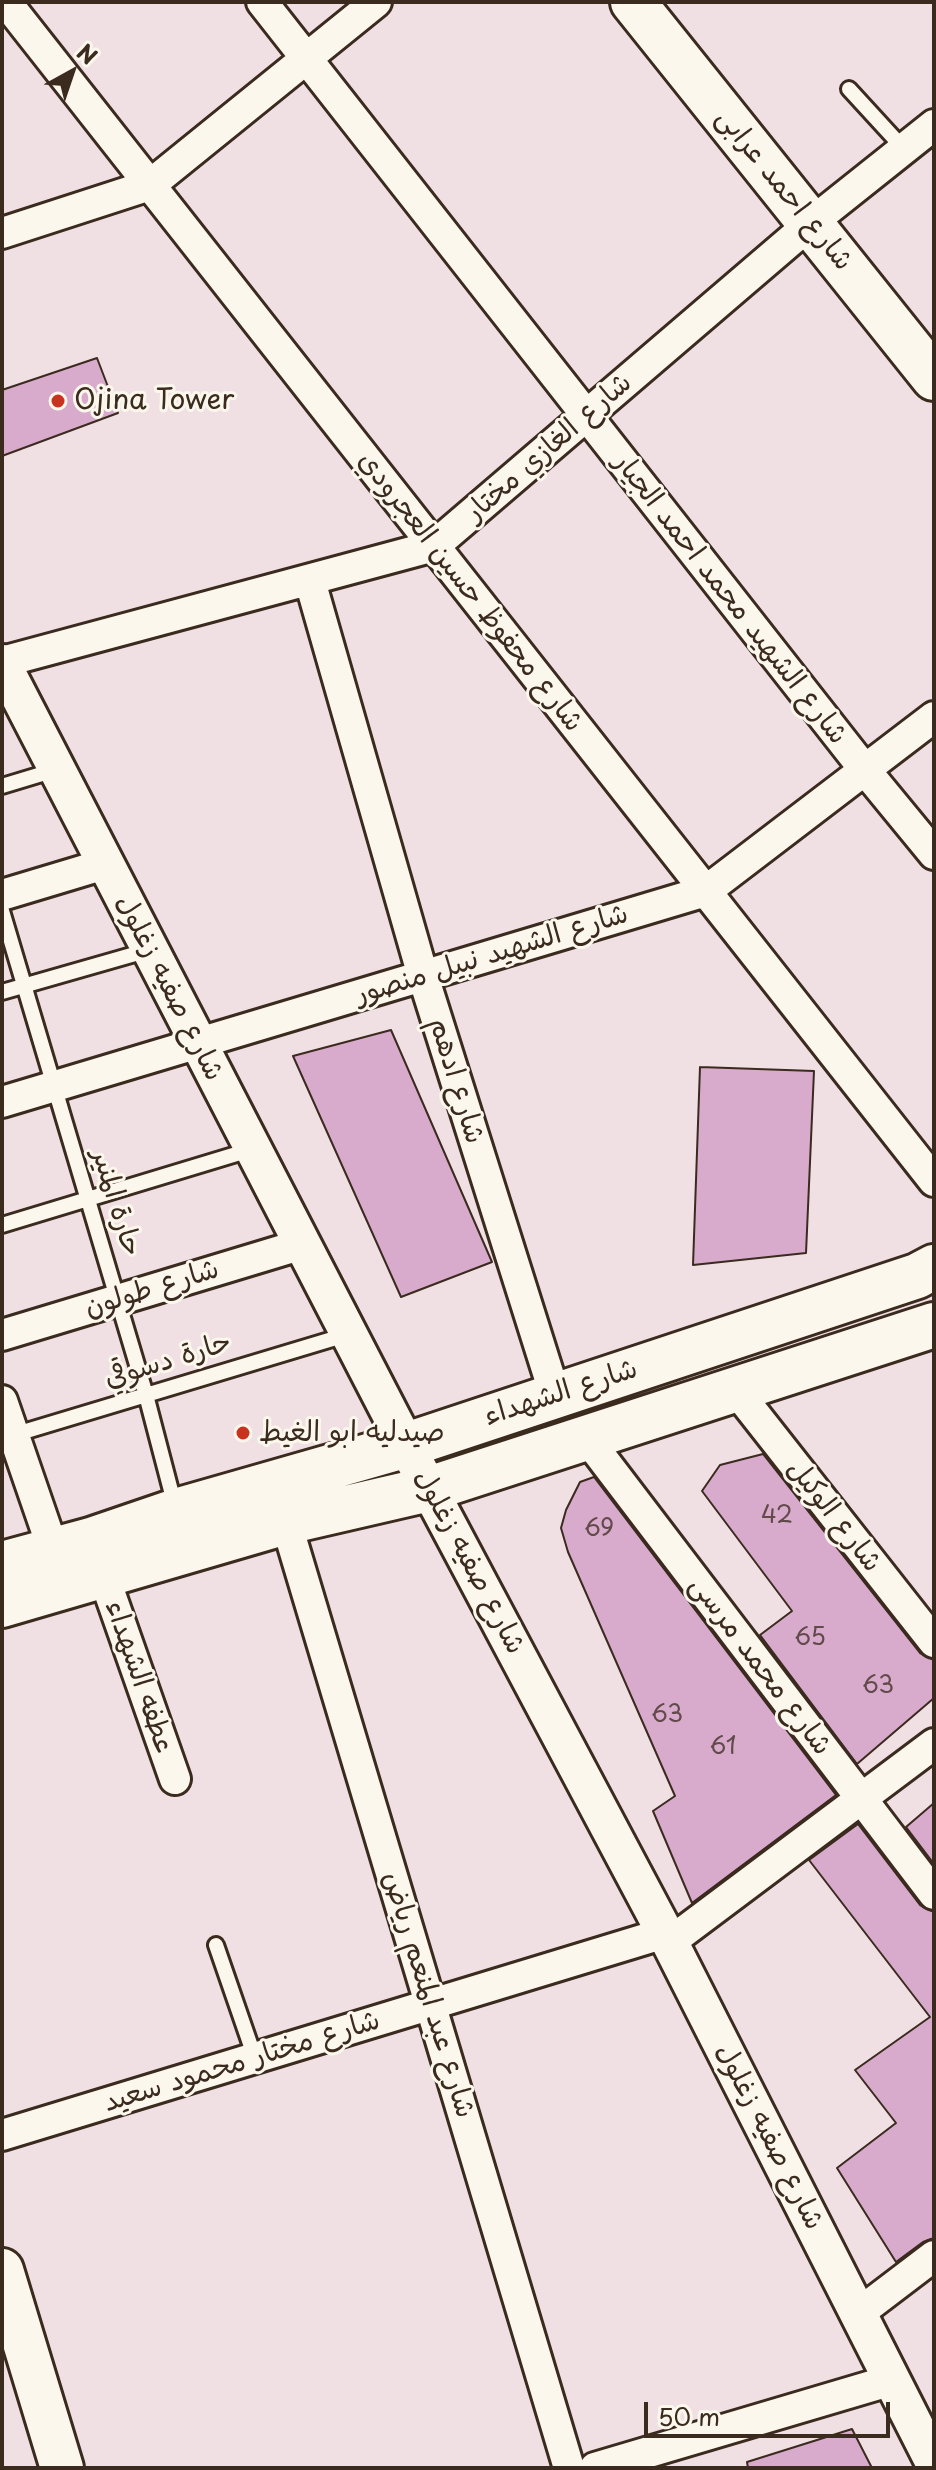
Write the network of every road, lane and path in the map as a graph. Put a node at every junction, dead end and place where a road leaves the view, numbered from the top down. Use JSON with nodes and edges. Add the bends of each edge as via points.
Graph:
{"nodes":[{"id":1,"x":6,"y":2,"type":"edge"},
{"id":2,"x":262,"y":2,"type":"edge"},
{"id":3,"x":376,"y":2,"type":"edge"},
{"id":4,"x":633,"y":2,"type":"edge"},
{"id":5,"x":307,"y":58,"type":"junction"},
{"id":6,"x":849,"y":89,"type":"dead end"},
{"id":7,"x":934,"y":125,"type":"edge"},
{"id":8,"x":904,"y":149,"type":"junction"},
{"id":9,"x":150,"y":185,"type":"junction"},
{"id":10,"x":811,"y":223,"type":"junction"},
{"id":11,"x":2,"y":233,"type":"edge"},
{"id":12,"x":934,"y":378,"type":"edge"},
{"id":13,"x":587,"y":416,"type":"junction"},
{"id":14,"x":434,"y":546,"type":"junction"},
{"id":15,"x":310,"y":581,"type":"junction"},
{"id":16,"x":2,"y":662,"type":"edge"},
{"id":17,"x":934,"y":717,"type":"edge"},
{"id":18,"x":57,"y":770,"type":"junction"},
{"id":19,"x":865,"y":770,"type":"junction"},
{"id":20,"x":2,"y":786,"type":"edge"},
{"id":21,"x":934,"y":854,"type":"edge"},
{"id":22,"x":105,"y":864,"type":"junction"},
{"id":23,"x":706,"y":891,"type":"junction"},
{"id":24,"x":2,"y":895,"type":"edge"},
{"id":25,"x":2,"y":911,"type":"edge"},
{"id":26,"x":149,"y":950,"type":"junction"},
{"id":27,"x":423,"y":976,"type":"junction"},
{"id":28,"x":24,"y":986,"type":"junction"},
{"id":29,"x":2,"y":992,"type":"edge"},
{"id":30,"x":197,"y":1043,"type":"junction"},
{"id":31,"x":54,"y":1086,"type":"junction"},
{"id":32,"x":2,"y":1102,"type":"edge"},
{"id":33,"x":253,"y":1149,"type":"junction"},
{"id":34,"x":934,"y":1181,"type":"edge"},
{"id":35,"x":88,"y":1198,"type":"junction"},
{"id":36,"x":2,"y":1225,"type":"edge"},
{"id":37,"x":303,"y":1244,"type":"junction"},
{"id":38,"x":934,"y":1267,"type":"edge"},
{"id":39,"x":118,"y":1299,"type":"junction"},
{"id":40,"x":934,"y":1325,"type":"edge"},
{"id":41,"x":349,"y":1334,"type":"junction"},
{"id":42,"x":2,"y":1335,"type":"edge"},
{"id":43,"x":735,"y":1389,"type":"junction"},
{"id":44,"x":146,"y":1395,"type":"junction"},
{"id":45,"x":555,"y":1395,"type":"junction"},
{"id":46,"x":2,"y":1401,"type":"edge"},
{"id":47,"x":7,"y":1437,"type":"edge"},
{"id":48,"x":586,"y":1437,"type":"junction"},
{"id":49,"x":407,"y":1445,"type":"junction"},
{"id":50,"x":429,"y":1489,"type":"junction"},
{"id":51,"x":176,"y":1511,"type":"junction"},
{"id":52,"x":286,"y":1522,"type":"junction"},
{"id":53,"x":53,"y":1549,"type":"junction"},
{"id":54,"x":2,"y":1564,"type":"edge"},
{"id":55,"x":103,"y":1574,"type":"junction"},
{"id":56,"x":2,"y":1605,"type":"edge"},
{"id":57,"x":934,"y":1642,"type":"edge"},
{"id":58,"x":934,"y":1744,"type":"edge"},
{"id":59,"x":175,"y":1779,"type":"dead end"},
{"id":60,"x":861,"y":1799,"type":"junction"},
{"id":61,"x":934,"y":1894,"type":"edge"},
{"id":62,"x":668,"y":1938,"type":"junction"},
{"id":63,"x":216,"y":1945,"type":"dead end"},
{"id":64,"x":431,"y":2004,"type":"junction"},
{"id":65,"x":255,"y":2058,"type":"junction"},
{"id":66,"x":2,"y":2135,"type":"edge"},
{"id":67,"x":934,"y":2256,"type":"edge"},
{"id":68,"x":2,"y":2270,"type":"edge"},
{"id":69,"x":859,"y":2313,"type":"junction"},
{"id":70,"x":892,"y":2380,"type":"junction"},
{"id":71,"x":934,"y":2463,"type":"edge"},
{"id":72,"x":62,"y":2468,"type":"edge"},
{"id":73,"x":569,"y":2468,"type":"edge"},
{"id":74,"x":595,"y":2468,"type":"edge"}],
"edges":[{"from":1,"to":9,"type":"street","name":"شارع محفوظ حسين العجرودي"},
{"from":2,"to":5,"type":"street","name":"شارع الشهيد محمد احمد الجيار"},
{"from":3,"to":5,"type":"street"},
{"from":4,"to":10,"type":"main road","name":"شارع احمد عرابى"},
{"from":5,"to":9,"type":"street"},
{"from":5,"to":13,"type":"street","name":"شارع الشهيد محمد احمد الجيار"},
{"from":6,"to":8,"type":"lane"},
{"from":7,"to":8,"type":"street","name":"شارع الغازي مختار"},
{"from":8,"to":10,"type":"street","name":"شارع الغازي مختار"},
{"from":9,"to":11,"type":"street"},
{"from":9,"to":14,"type":"street","name":"شارع محفوظ حسين العجرودي"},
{"from":10,"to":12,"type":"main road","name":"شارع احمد عرابى"},
{"from":10,"to":13,"type":"street","name":"شارع الغازي مختار"},
{"from":13,"to":14,"type":"street","name":"شارع الغازي مختار"},
{"from":13,"to":19,"type":"street","name":"شارع الشهيد محمد احمد الجيار"},
{"from":14,"to":15,"type":"street","name":"شارع الغازي مختار"},
{"from":14,"to":23,"type":"street","name":"شارع محفوظ حسين العجرودي"},
{"from":15,"to":16,"type":"street","name":"شارع الغازي مختار"},
{"from":15,"to":27,"type":"street","name":"شارع ادهم"},
{"from":16,"to":18,"type":"street","name":"شارع صفيه زغلول"},
{"from":17,"to":19,"type":"street","name":"شارع الشهيد نبيل منصور"},
{"from":18,"to":20,"type":"lane"},
{"from":18,"to":22,"type":"street","name":"شارع صفيه زغلول"},
{"from":19,"to":21,"type":"street","name":"شارع الشهيد محمد احمد الجيار"},
{"from":19,"to":23,"type":"street","name":"شارع الشهيد نبيل منصور"},
{"from":22,"to":24,"type":"street"},
{"from":22,"to":26,"type":"street","name":"شارع صفيه زغلول"},
{"from":23,"to":27,"type":"street","name":"شارع الشهيد نبيل منصور"},
{"from":23,"to":34,"type":"street","name":"شارع محفوظ حسين العجرودي"},
{"from":25,"to":28,"type":"lane","name":"حارة المنير"},
{"from":26,"to":28,"type":"lane"},
{"from":26,"to":30,"type":"street","name":"شارع صفيه زغلول"},
{"from":27,"to":30,"type":"street","name":"شارع الشهيد نبيل منصور"},
{"from":27,"to":45,"type":"street","name":"شارع ادهم"},
{"from":28,"to":29,"type":"lane"},
{"from":28,"to":31,"type":"lane","name":"حارة المنير"},
{"from":30,"to":31,"type":"street","name":"شارع الشهيد نبيل منصور"},
{"from":30,"to":33,"type":"street","name":"شارع صفيه زغلول"},
{"from":31,"to":32,"type":"street","name":"شارع الشهيد نبيل منصور"},
{"from":31,"to":35,"type":"lane","name":"حارة المنير"},
{"from":33,"to":35,"type":"lane"},
{"from":33,"to":37,"type":"street","name":"شارع صفيه زغلول"},
{"from":35,"to":36,"type":"lane"},
{"from":35,"to":39,"type":"lane","name":"حارة المنير"},
{"from":37,"to":39,"type":"street","name":"شارع طولون"},
{"from":37,"to":41,"type":"street","name":"شارع صفيه زغلول"},
{"from":38,"to":45,"type":"main road","name":"شارع الشهداء"},
{"from":39,"to":42,"type":"street","name":"شارع طولون"},
{"from":39,"to":44,"type":"lane","name":"حارة المنير"},
{"from":40,"to":43,"type":"main road","name":"شارع الشهداء"},
{"from":41,"to":44,"type":"lane","name":"حارة دسوقي"},
{"from":41,"to":49,"type":"street","name":"شارع صفيه زغلول"},
{"from":43,"to":48,"type":"main road","name":"شارع الشهداء"},
{"from":43,"to":57,"type":"street","name":"شارع الوكيل"},
{"from":44,"to":47,"type":"lane","name":"حارة دسوقي"},
{"from":44,"to":51,"type":"lane","name":"حارة المنير"},
{"from":45,"to":49,"type":"main road","name":"شارع الشهداء"},
{"from":46,"to":47,"type":"street"},
{"from":47,"to":53,"type":"street"},
{"from":48,"to":50,"type":"main road","name":"شارع الشهداء"},
{"from":48,"to":60,"type":"street","name":"شارع محمد مرسى"},
{"from":49,"to":50,"type":"street","name":"شارع صفيه زغلول"},
{"from":49,"to":51,"type":"main road","name":"شارع الشهداء"},
{"from":50,"to":52,"type":"main road","name":"شارع الشهداء"},
{"from":50,"to":62,"type":"street","name":"شارع صفيه زغلول"},
{"from":51,"to":53,"type":"main road","name":"شارع الشهداء"},
{"from":52,"to":55,"type":"main road","name":"شارع الشهداء"},
{"from":52,"to":64,"type":"street","name":"شارع عبد المنعم رياض"},
{"from":53,"to":54,"type":"main road","name":"شارع الشهداء"},
{"from":55,"to":56,"type":"main road","name":"شارع الشهداء"},
{"from":55,"to":59,"type":"street","name":"عطفه الشهداء"},
{"from":58,"to":60,"type":"street","name":"شارع مختار محمود سعيد"},
{"from":60,"to":61,"type":"street","name":"شارع محمد مرسى"},
{"from":60,"to":62,"type":"street","name":"شارع مختار محمود سعيد"},
{"from":62,"to":64,"type":"street","name":"شارع مختار محمود سعيد"},
{"from":62,"to":69,"type":"street","name":"شارع صفيه زغلول"},
{"from":63,"to":65,"type":"lane"},
{"from":64,"to":65,"type":"street","name":"شارع مختار محمود سعيد"},
{"from":64,"to":73,"type":"street","name":"شارع عبد المنعم رياض"},
{"from":65,"to":66,"type":"street","name":"شارع مختار محمود سعيد"},
{"from":67,"to":69,"type":"street"},
{"from":68,"to":72,"type":"main road"},
{"from":69,"to":70,"type":"street","name":"شارع صفيه زغلول"},
{"from":70,"to":71,"type":"street","name":"شارع صفيه زغلول"},
{"from":70,"to":74,"type":"street"}]}
